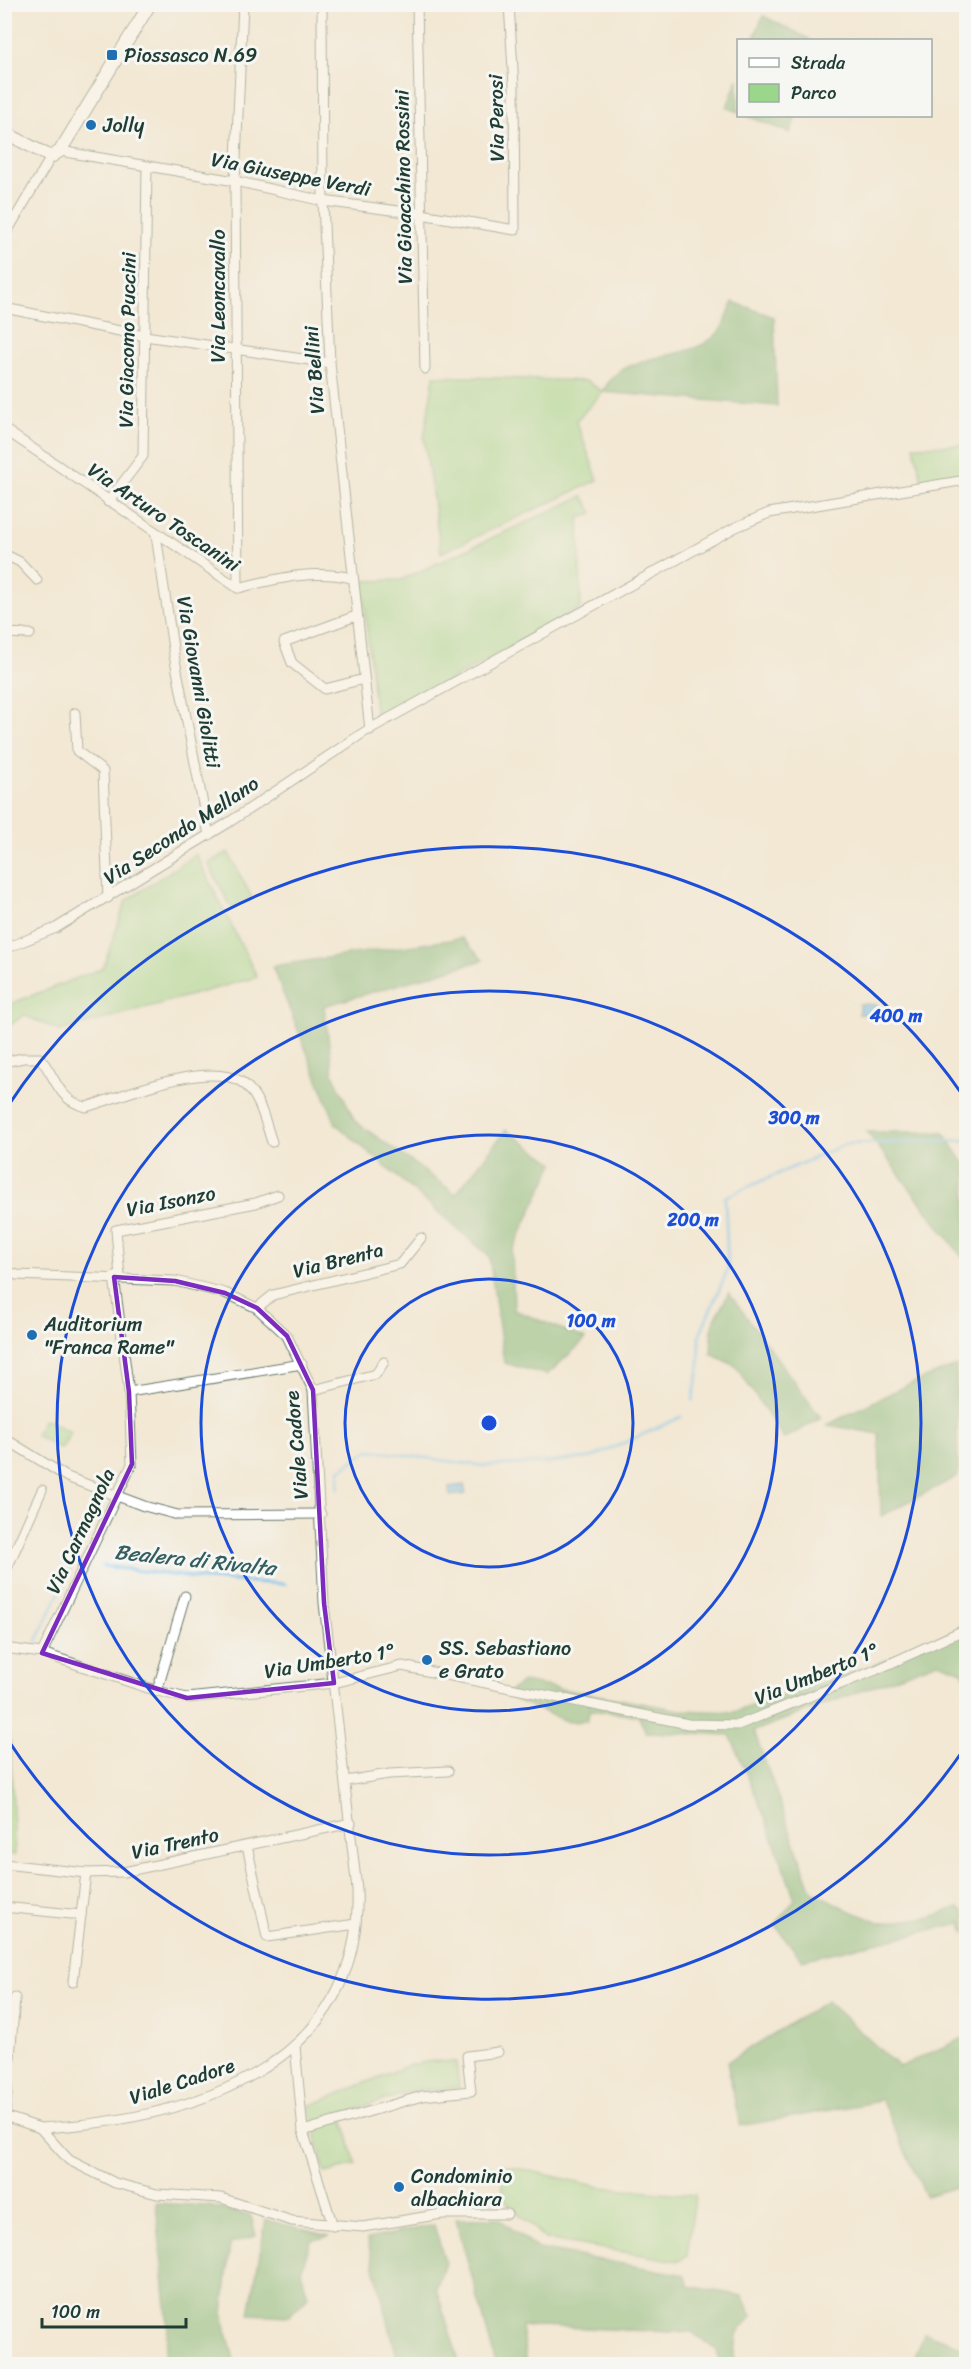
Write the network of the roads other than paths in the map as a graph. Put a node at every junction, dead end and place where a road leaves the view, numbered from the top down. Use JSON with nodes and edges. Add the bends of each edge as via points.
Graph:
{"nodes":[{"id":1,"x":8,"y":4,"type":"edge"},
{"id":2,"x":150,"y":4,"type":"edge"},
{"id":3,"x":243,"y":4,"type":"edge"},
{"id":4,"x":322,"y":4,"type":"edge"},
{"id":5,"x":417,"y":4,"type":"edge"},
{"id":6,"x":509,"y":4,"type":"edge"},
{"id":7,"x":4,"y":28,"type":"edge"},
{"id":8,"x":4,"y":132,"type":"edge"},
{"id":9,"x":55,"y":154,"type":"junction"},
{"id":10,"x":147,"y":166,"type":"junction"},
{"id":11,"x":235,"y":181,"type":"junction"},
{"id":12,"x":323,"y":201,"type":"junction"},
{"id":13,"x":421,"y":214,"type":"junction"},
{"id":14,"x":515,"y":230,"type":"joint"},
{"id":15,"x":4,"y":237,"type":"edge"},
{"id":16,"x":4,"y":308,"type":"edge"},
{"id":17,"x":145,"y":336,"type":"junction"},
{"id":18,"x":236,"y":351,"type":"junction"},
{"id":19,"x":330,"y":363,"type":"junction"},
{"id":20,"x":424,"y":369,"type":"dead end"},
{"id":21,"x":4,"y":429,"type":"edge"},
{"id":22,"x":966,"y":480,"type":"edge"},
{"id":23,"x":108,"y":502,"type":"junction"},
{"id":24,"x":156,"y":534,"type":"junction"},
{"id":25,"x":4,"y":554,"type":"edge"},
{"id":26,"x":352,"y":578,"type":"junction"},
{"id":27,"x":37,"y":580,"type":"dead end"},
{"id":28,"x":238,"y":588,"type":"junction"},
{"id":29,"x":356,"y":616,"type":"junction"},
{"id":30,"x":4,"y":633,"type":"edge"},
{"id":31,"x":30,"y":634,"type":"dead end"},
{"id":32,"x":363,"y":679,"type":"junction"},
{"id":33,"x":75,"y":713,"type":"dead end"},
{"id":34,"x":370,"y":730,"type":"junction"},
{"id":35,"x":209,"y":835,"type":"junction"},
{"id":36,"x":108,"y":898,"type":"junction"},
{"id":37,"x":4,"y":949,"type":"edge"},
{"id":38,"x":4,"y":1062,"type":"edge"},
{"id":39,"x":272,"y":1142,"type":"dead end"},
{"id":40,"x":278,"y":1195,"type":"dead end"},
{"id":41,"x":421,"y":1238,"type":"dead end"},
{"id":42,"x":4,"y":1270,"type":"edge"},
{"id":43,"x":117,"y":1277,"type":"junction"},
{"id":44,"x":257,"y":1308,"type":"junction"},
{"id":45,"x":384,"y":1362,"type":"dead end"},
{"id":46,"x":302,"y":1364,"type":"junction"},
{"id":47,"x":313,"y":1390,"type":"junction"},
{"id":48,"x":129,"y":1392,"type":"junction"},
{"id":49,"x":4,"y":1438,"type":"edge"},
{"id":50,"x":42,"y":1490,"type":"dead end"},
{"id":51,"x":118,"y":1497,"type":"junction"},
{"id":52,"x":321,"y":1514,"type":"junction"},
{"id":53,"x":4,"y":1575,"type":"edge"},
{"id":54,"x":185,"y":1596,"type":"dead end"},
{"id":55,"x":966,"y":1629,"type":"edge"},
{"id":56,"x":4,"y":1648,"type":"edge"},
{"id":57,"x":42,"y":1653,"type":"junction"},
{"id":58,"x":334,"y":1683,"type":"junction"},
{"id":59,"x":157,"y":1691,"type":"junction"},
{"id":60,"x":448,"y":1771,"type":"dead end"},
{"id":61,"x":346,"y":1781,"type":"junction"},
{"id":62,"x":351,"y":1823,"type":"junction"},
{"id":63,"x":247,"y":1846,"type":"junction"},
{"id":64,"x":4,"y":1864,"type":"edge"},
{"id":65,"x":86,"y":1873,"type":"junction"},
{"id":66,"x":4,"y":1907,"type":"edge"},
{"id":67,"x":81,"y":1915,"type":"junction"},
{"id":68,"x":356,"y":1924,"type":"junction"},
{"id":69,"x":72,"y":1982,"type":"dead end"},
{"id":70,"x":15,"y":1998,"type":"dead end"},
{"id":71,"x":295,"y":2046,"type":"junction"},
{"id":72,"x":498,"y":2052,"type":"dead end"},
{"id":73,"x":5,"y":2116,"type":"edge"},
{"id":74,"x":40,"y":2128,"type":"junction"},
{"id":75,"x":303,"y":2131,"type":"junction"},
{"id":76,"x":507,"y":2214,"type":"dead end"},
{"id":77,"x":333,"y":2226,"type":"junction"}],
"edges":[{"from":1,"to":7,"type":"street"},
{"from":2,"to":9,"type":"street"},
{"from":3,"to":11,"type":"street","name":"Via Leoncavallo"},
{"from":4,"to":12,"type":"street","name":"Via Bellini"},
{"from":5,"to":13,"type":"street","name":"Via Gioacchino Rossini"},
{"from":6,"to":14,"type":"street","name":"Via Perosi"},
{"from":8,"to":9,"type":"street"},
{"from":9,"to":10,"type":"street","name":"Via Giuseppe Verdi"},
{"from":9,"to":15,"type":"street"},
{"from":10,"to":11,"type":"street","name":"Via Giuseppe Verdi"},
{"from":10,"to":17,"type":"street","name":"Via Giacomo Puccini"},
{"from":11,"to":12,"type":"street","name":"Via Giuseppe Verdi"},
{"from":11,"to":18,"type":"street","name":"Via Leoncavallo"},
{"from":12,"to":13,"type":"street","name":"Via Giuseppe Verdi"},
{"from":12,"to":19,"type":"street","name":"Via Bellini"},
{"from":13,"to":14,"type":"street","name":"Via Giuseppe Verdi"},
{"from":13,"to":20,"type":"street","name":"Via Gioacchino Rossini"},
{"from":16,"to":17,"type":"street"},
{"from":17,"to":18,"type":"street"},
{"from":17,"to":23,"type":"street","name":"Via Giacomo Puccini","via":[[143,456]]},
{"from":18,"to":19,"type":"street"},
{"from":18,"to":28,"type":"street","name":"Via Leoncavallo"},
{"from":19,"to":26,"type":"street","name":"Via Bellini"},
{"from":21,"to":23,"type":"street","name":"Via Arturo Toscanini"},
{"from":22,"to":34,"type":"street","name":"Via Secondo Mellano","via":[[761,516]]},
{"from":23,"to":24,"type":"street","name":"Via Arturo Toscanini"},
{"from":24,"to":28,"type":"street","name":"Via Arturo Toscanini"},
{"from":24,"to":35,"type":"street","name":"Via Giovanni Giolitti","via":[[174,655]]},
{"from":25,"to":27,"type":"street","via":[[20,562]]},
{"from":26,"to":28,"type":"street","name":"Via Arturo Toscanini","via":[[331,573],[290,576]]},
{"from":26,"to":29,"type":"street","name":"Via Bellini"},
{"from":29,"to":32,"type":"street","name":"Via Bellini"},
{"from":29,"to":32,"type":"street","via":[[284,642],[292,663],[326,689]]},
{"from":30,"to":31,"type":"street"},
{"from":32,"to":34,"type":"street","name":"Via Bellini"},
{"from":33,"to":36,"type":"street","via":[[77,751],[103,771]]},
{"from":34,"to":35,"type":"street","name":"Via Secondo Mellano"},
{"from":35,"to":36,"type":"street","name":"Via Secondo Mellano"},
{"from":36,"to":37,"type":"street","name":"Via Secondo Mellano","via":[[57,928]]},
{"from":38,"to":39,"type":"street","via":[[40,1058],[62,1094],[72,1104],[86,1107],[181,1079],[214,1074],[240,1082],[259,1103]]},
{"from":40,"to":43,"type":"street","name":"Via Isonzo","via":[[256,1203],[116,1230]]},
{"from":41,"to":44,"type":"street","name":"Via Brenta","via":[[400,1264],[273,1295]]},
{"from":42,"to":43,"type":"street","name":"Viale Cadore","via":[[17,1275]]},
{"from":43,"to":44,"type":"street","name":"Viale Cadore","via":[[175,1281],[225,1293]]},
{"from":43,"to":48,"type":"street","name":"Via Carmagnola"},
{"from":44,"to":46,"type":"street","name":"Viale Cadore","via":[[287,1336]]},
{"from":45,"to":47,"type":"street","via":[[376,1374]]},
{"from":46,"to":47,"type":"street","name":"Viale Cadore"},
{"from":46,"to":48,"type":"street"},
{"from":47,"to":52,"type":"street","name":"Viale Cadore"},
{"from":48,"to":51,"type":"street","name":"Via Carmagnola","via":[[132,1464]]},
{"from":49,"to":51,"type":"street","via":[[67,1477]]},
{"from":50,"to":53,"type":"street"},
{"from":51,"to":52,"type":"street","via":[[178,1515]]},
{"from":51,"to":57,"type":"street","name":"Via Carmagnola"},
{"from":52,"to":58,"type":"street","name":"Viale Cadore","via":[[324,1603]]},
{"from":54,"to":59,"type":"street"},
{"from":55,"to":58,"type":"street","name":"Via Umberto 1°","via":[[738,1725],[688,1724],[402,1666]]},
{"from":56,"to":57,"type":"street","name":"Via Umberto 1°"},
{"from":57,"to":59,"type":"street","name":"Via Umberto 1°"},
{"from":58,"to":59,"type":"street","name":"Via Umberto 1°","via":[[188,1698]]},
{"from":58,"to":61,"type":"street","name":"Viale Cadore"},
{"from":60,"to":61,"type":"street"},
{"from":61,"to":62,"type":"street","name":"Viale Cadore"},
{"from":62,"to":63,"type":"street","name":"Via Trento"},
{"from":62,"to":68,"type":"street","name":"Viale Cadore"},
{"from":63,"to":65,"type":"street","name":"Via Trento","via":[[124,1872]]},
{"from":63,"to":68,"type":"street","via":[[267,1937]]},
{"from":64,"to":65,"type":"street","name":"Via Trento"},
{"from":65,"to":67,"type":"street"},
{"from":66,"to":67,"type":"street"},
{"from":67,"to":69,"type":"street"},
{"from":68,"to":71,"type":"street","name":"Viale Cadore","via":[[349,1967],[338,1993]]},
{"from":70,"to":73,"type":"street"},
{"from":71,"to":74,"type":"street","name":"Viale Cadore","via":[[263,2070],[213,2094],[94,2125]]},
{"from":71,"to":75,"type":"street"},
{"from":72,"to":75,"type":"street","via":[[467,2056],[471,2091],[422,2096]]},
{"from":73,"to":74,"type":"street"},
{"from":74,"to":77,"type":"street","via":[[69,2160],[115,2183],[157,2194],[222,2198],[292,2222]]},
{"from":75,"to":77,"type":"street"},
{"from":76,"to":77,"type":"street","via":[[441,2214],[363,2227]]}]}
